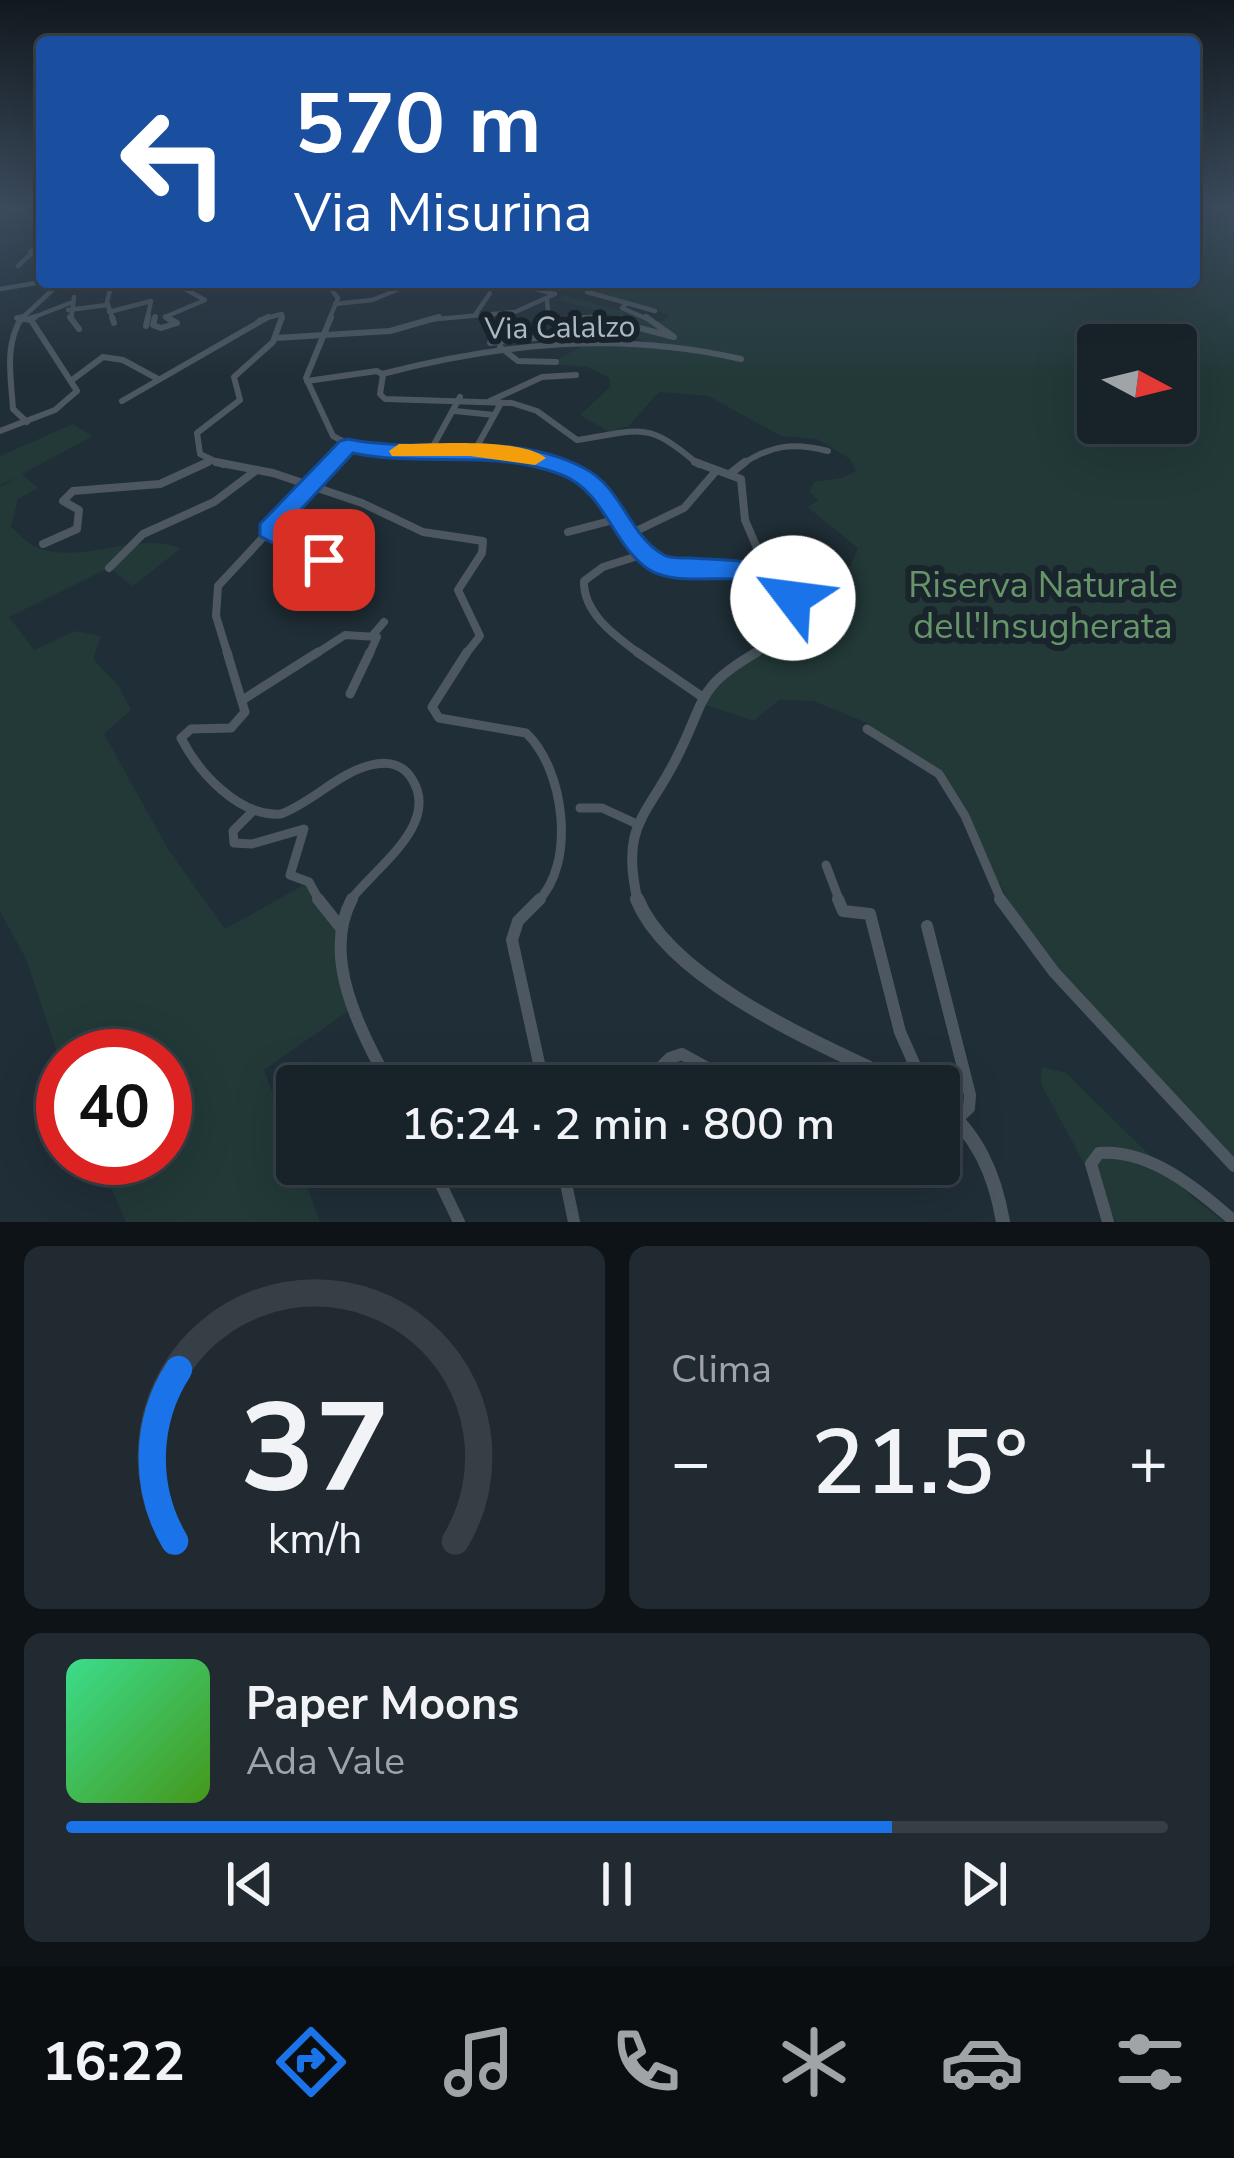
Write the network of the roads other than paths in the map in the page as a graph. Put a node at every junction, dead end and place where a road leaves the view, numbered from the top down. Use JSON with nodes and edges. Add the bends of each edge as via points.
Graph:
{"nodes":[{"id":1,"x":36,"y":283,"type":"edge"},
{"id":2,"x":52,"y":288,"type":"edge"},
{"id":3,"x":111,"y":288,"type":"edge"},
{"id":4,"x":183,"y":288,"type":"edge"},
{"id":5,"x":333,"y":288,"type":"edge"},
{"id":6,"x":402,"y":288,"type":"edge"},
{"id":7,"x":535,"y":288,"type":"edge"},
{"id":8,"x":0,"y":289,"type":"edge"},
{"id":9,"x":490,"y":292,"type":"dead end"},
{"id":10,"x":587,"y":292,"type":"dead end"},
{"id":11,"x":547,"y":300,"type":"junction"},
{"id":12,"x":627,"y":303,"type":"junction"},
{"id":13,"x":71,"y":304,"type":"junction"},
{"id":14,"x":335,"y":304,"type":"junction"},
{"id":15,"x":108,"y":308,"type":"junction"},
{"id":16,"x":655,"y":311,"type":"dead end"},
{"id":17,"x":475,"y":315,"type":"junction"},
{"id":18,"x":155,"y":316,"type":"dead end"},
{"id":19,"x":17,"y":318,"type":"junction"},
{"id":20,"x":28,"y":319,"type":"junction"},
{"id":21,"x":6,"y":321,"type":"dead end"},
{"id":22,"x":114,"y":322,"type":"dead end"},
{"id":23,"x":146,"y":326,"type":"dead end"},
{"id":24,"x":79,"y":329,"type":"dead end"},
{"id":25,"x":322,"y":335,"type":"junction"},
{"id":26,"x":544,"y":337,"type":"dead end"},
{"id":27,"x":273,"y":338,"type":"junction"},
{"id":28,"x":499,"y":346,"type":"junction"},
{"id":29,"x":462,"y":352,"type":"junction"},
{"id":30,"x":741,"y":358,"type":"dead end"},
{"id":31,"x":556,"y":362,"type":"dead end"},
{"id":32,"x":382,"y":374,"type":"junction"},
{"id":33,"x":577,"y":375,"type":"dead end"},
{"id":34,"x":158,"y":379,"type":"junction"},
{"id":35,"x":72,"y":380,"type":"junction"},
{"id":36,"x":307,"y":381,"type":"junction"},
{"id":37,"x":460,"y":398,"type":"junction"},
{"id":38,"x":122,"y":401,"type":"dead end"},
{"id":39,"x":489,"y":401,"type":"junction"},
{"id":40,"x":501,"y":403,"type":"junction"},
{"id":41,"x":454,"y":411,"type":"junction"},
{"id":42,"x":494,"y":416,"type":"junction"},
{"id":43,"x":27,"y":422,"type":"junction"},
{"id":44,"x":0,"y":431,"type":"edge"},
{"id":45,"x":348,"y":446,"type":"junction"},
{"id":46,"x":431,"y":450,"type":"junction"},
{"id":47,"x":475,"y":450,"type":"junction"},
{"id":48,"x":828,"y":451,"type":"dead end"},
{"id":49,"x":211,"y":461,"type":"junction"},
{"id":50,"x":256,"y":471,"type":"junction"},
{"id":51,"x":716,"y":471,"type":"junction"},
{"id":52,"x":731,"y":473,"type":"junction"},
{"id":53,"x":310,"y":486,"type":"junction"},
{"id":54,"x":621,"y":518,"type":"junction"},
{"id":55,"x":268,"y":530,"type":"junction"},
{"id":56,"x":568,"y":532,"type":"dead end"},
{"id":57,"x":630,"y":534,"type":"junction"},
{"id":58,"x":43,"y":544,"type":"dead end"},
{"id":59,"x":644,"y":554,"type":"junction"},
{"id":60,"x":109,"y":568,"type":"dead end"},
{"id":61,"x":769,"y":576,"type":"junction"},
{"id":62,"x":365,"y":597,"type":"dead end"},
{"id":63,"x":384,"y":622,"type":"dead end"},
{"id":64,"x":372,"y":636,"type":"junction"},
{"id":65,"x":350,"y":694,"type":"dead end"},
{"id":66,"x":701,"y":696,"type":"junction"},
{"id":67,"x":244,"y":699,"type":"junction"},
{"id":68,"x":867,"y":729,"type":"dead end"},
{"id":69,"x":580,"y":808,"type":"dead end"},
{"id":70,"x":253,"y":811,"type":"junction"},
{"id":71,"x":637,"y":824,"type":"junction"},
{"id":72,"x":826,"y":865,"type":"dead end"},
{"id":73,"x":927,"y":926,"type":"dead end"},
{"id":74,"x":341,"y":928,"type":"junction"},
{"id":75,"x":863,"y":1064,"type":"edge"},
{"id":76,"x":380,"y":1065,"type":"edge"},
{"id":77,"x":539,"y":1065,"type":"edge"},
{"id":78,"x":663,"y":1065,"type":"edge"},
{"id":79,"x":702,"y":1065,"type":"edge"},
{"id":80,"x":915,"y":1065,"type":"edge"},
{"id":81,"x":960,"y":1116,"type":"edge"},
{"id":82,"x":960,"y":1121,"type":"edge"},
{"id":83,"x":1234,"y":1166,"type":"edge"},
{"id":84,"x":441,"y":1185,"type":"edge"},
{"id":85,"x":566,"y":1185,"type":"edge"},
{"id":86,"x":1234,"y":1221,"type":"edge"},
{"id":87,"x":459,"y":1222,"type":"edge"},
{"id":88,"x":574,"y":1222,"type":"edge"},
{"id":89,"x":1003,"y":1222,"type":"edge"},
{"id":90,"x":1108,"y":1222,"type":"edge"}],
"edges":[{"from":1,"to":8,"type":"street"},
{"from":2,"to":19,"type":"street"},
{"from":3,"to":15,"type":"street"},
{"from":4,"to":18,"type":"street","via":[[205,300],[165,316],[177,323],[164,328],[153,325]]},
{"from":5,"to":14,"type":"street"},
{"from":6,"to":14,"type":"street"},
{"from":7,"to":11,"type":"street","via":[[554,292]]},
{"from":9,"to":17,"type":"street"},
{"from":10,"to":12,"type":"street"},
{"from":11,"to":12,"type":"street","via":[[549,321],[598,317],[674,337],[622,308]]},
{"from":11,"to":17,"type":"street"},
{"from":12,"to":16,"type":"street"},
{"from":13,"to":15,"type":"street"},
{"from":13,"to":20,"type":"street"},
{"from":13,"to":24,"type":"street"},
{"from":14,"to":25,"type":"street"},
{"from":15,"to":22,"type":"street"},
{"from":15,"to":23,"type":"street","via":[[151,302]]},
{"from":17,"to":25,"type":"street"},
{"from":19,"to":20,"type":"street"},
{"from":19,"to":21,"type":"street"},
{"from":19,"to":43,"type":"street","via":[[6,356],[13,409]]},
{"from":20,"to":35,"type":"street"},
{"from":25,"to":27,"type":"street"},
{"from":25,"to":36,"type":"street"},
{"from":26,"to":29,"type":"street"},
{"from":27,"to":34,"type":"street","via":[[280,314]]},
{"from":27,"to":49,"type":"street","via":[[234,377],[240,400],[196,436],[198,451]]},
{"from":28,"to":29,"type":"street","name":"Via Calalzo"},
{"from":28,"to":30,"type":"street","name":"Via Calalzo","via":[[655,346]]},
{"from":28,"to":31,"type":"street","via":[[516,360]]},
{"from":29,"to":32,"type":"street","name":"Via Calalzo"},
{"from":32,"to":36,"type":"street","name":"Via Calalzo"},
{"from":32,"to":37,"type":"street","via":[[385,399]]},
{"from":33,"to":39,"type":"street","via":[[542,377]]},
{"from":34,"to":35,"type":"street","via":[[102,356]]},
{"from":34,"to":38,"type":"street"},
{"from":35,"to":43,"type":"street","via":[[72,399]]},
{"from":36,"to":45,"type":"street","via":[[330,432]]},
{"from":37,"to":39,"type":"street"},
{"from":37,"to":41,"type":"street"},
{"from":39,"to":40,"type":"street"},
{"from":40,"to":42,"type":"street"},
{"from":40,"to":51,"type":"street","via":[[532,410],[577,440],[658,431]]},
{"from":41,"to":42,"type":"street"},
{"from":41,"to":46,"type":"street"},
{"from":42,"to":47,"type":"street"},
{"from":43,"to":44,"type":"street"},
{"from":45,"to":46,"type":"street"},
{"from":45,"to":53,"type":"street"},
{"from":46,"to":47,"type":"street"},
{"from":47,"to":54,"type":"street","via":[[571,470]]},
{"from":48,"to":52,"type":"street","via":[[772,446]]},
{"from":49,"to":50,"type":"street"},
{"from":49,"to":58,"type":"street","via":[[160,484],[73,491],[63,501],[79,511],[76,530]]},
{"from":50,"to":53,"type":"street"},
{"from":50,"to":60,"type":"street","via":[[214,502],[143,534]]},
{"from":51,"to":52,"type":"street"},
{"from":51,"to":57,"type":"street","via":[[684,508]]},
{"from":52,"to":61,"type":"street","via":[[742,482],[745,520]]},
{"from":53,"to":55,"type":"street"},
{"from":53,"to":77,"type":"street","via":[[423,532],[483,541],[458,587],[480,636],[433,709],[439,718],[521,730],[547,758],[557,867],[549,890],[514,923],[512,940]]},
{"from":54,"to":56,"type":"street"},
{"from":54,"to":57,"type":"street"},
{"from":55,"to":62,"type":"street","via":[[328,562],[345,596]]},
{"from":55,"to":67,"type":"street","via":[[214,595]]},
{"from":57,"to":59,"type":"street"},
{"from":59,"to":61,"type":"street","via":[[671,568]]},
{"from":59,"to":66,"type":"street","via":[[590,575],[585,598],[613,633]]},
{"from":61,"to":66,"type":"street","via":[[793,598],[794,622]]},
{"from":63,"to":64,"type":"street"},
{"from":64,"to":65,"type":"street"},
{"from":64,"to":67,"type":"street","via":[[345,635]]},
{"from":66,"to":71,"type":"street","via":[[679,754]]},
{"from":67,"to":70,"type":"street","via":[[236,726],[190,728],[182,738],[193,758]]},
{"from":68,"to":83,"type":"street","via":[[940,774],[1000,900],[1054,972]]},
{"from":69,"to":71,"type":"street"},
{"from":70,"to":74,"type":"street","via":[[233,831],[234,843],[304,830],[290,875],[312,886]]},
{"from":70,"to":74,"type":"street","via":[[283,814],[375,765],[394,764],[410,776],[421,799],[416,825],[357,891]]},
{"from":71,"to":75,"type":"street","via":[[632,892],[661,940],[721,988]]},
{"from":72,"to":80,"type":"street","via":[[843,911],[870,914]]},
{"from":73,"to":81,"type":"street","via":[[970,1095]]},
{"from":74,"to":76,"type":"street","via":[[354,1007]]},
{"from":78,"to":79,"type":"street","via":[[682,1054]]},
{"from":82,"to":89,"type":"street","via":[[989,1168]]},
{"from":84,"to":87,"type":"street"},
{"from":85,"to":88,"type":"street"},
{"from":86,"to":90,"type":"street","via":[[1182,1182],[1115,1150],[1091,1164]]}]}
